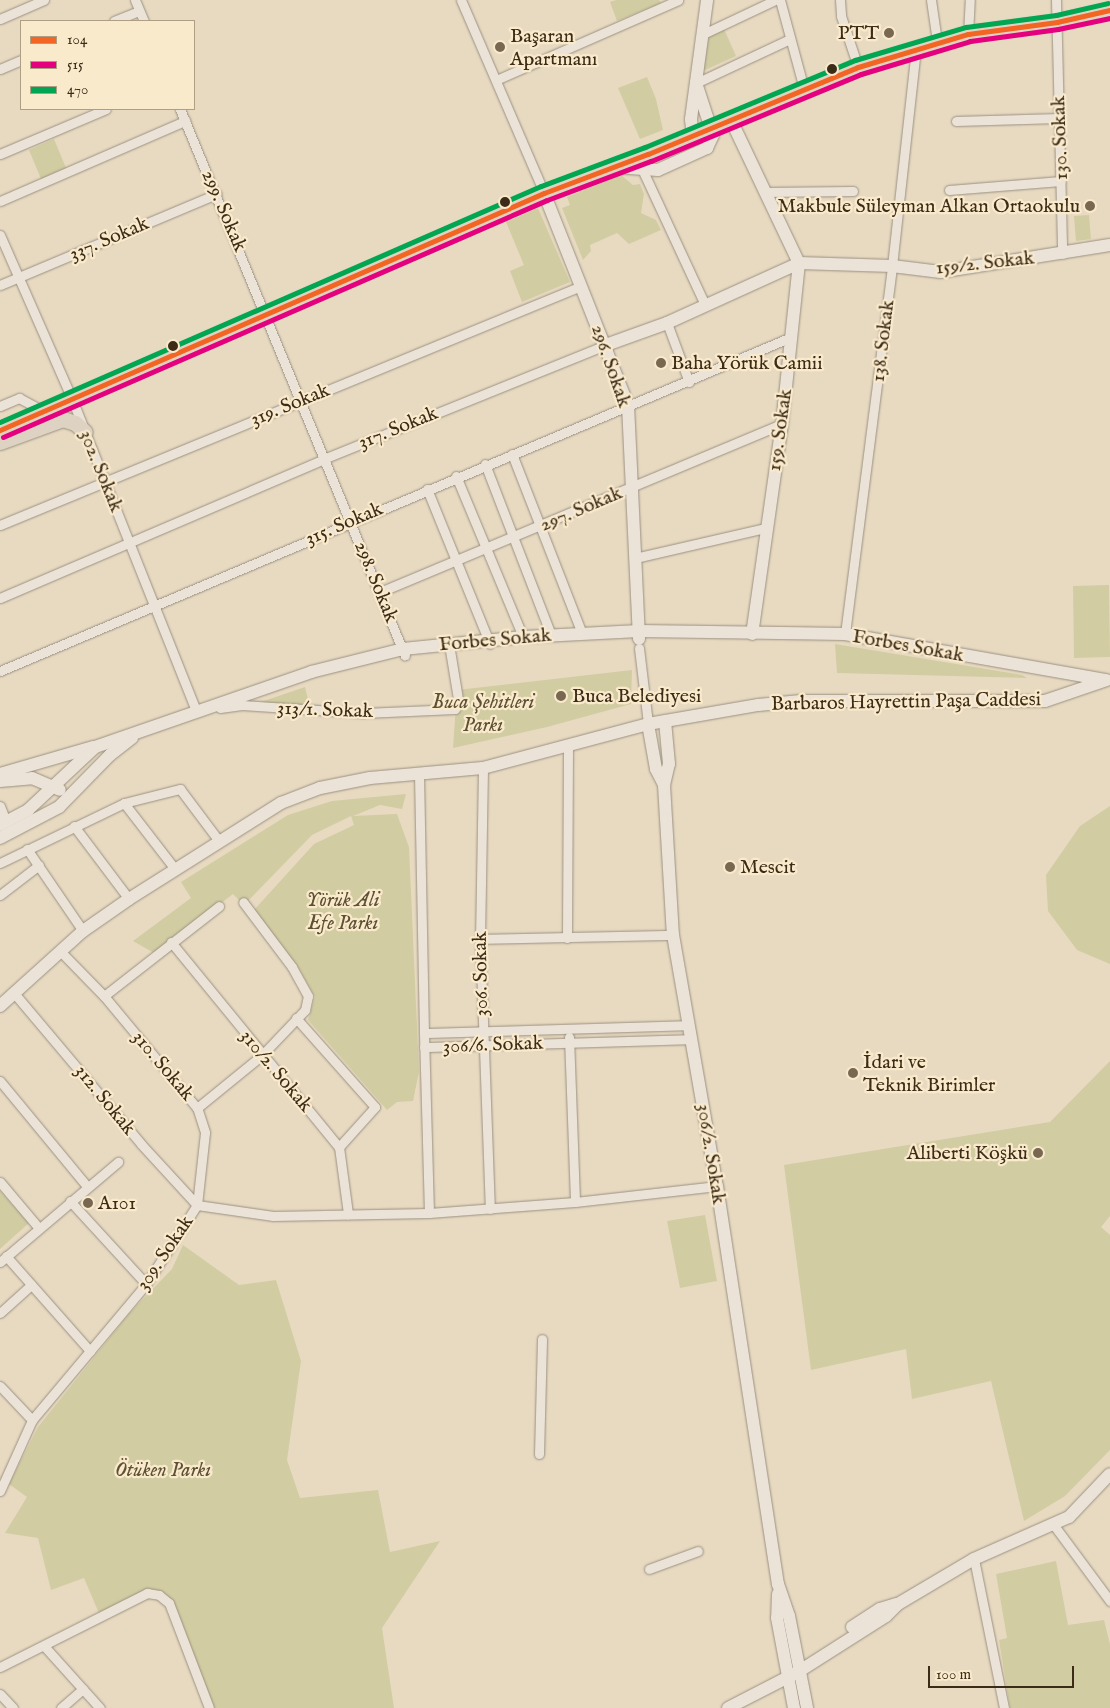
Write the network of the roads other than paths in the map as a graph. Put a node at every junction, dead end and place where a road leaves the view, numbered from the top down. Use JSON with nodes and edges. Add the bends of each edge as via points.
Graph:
{"nodes":[{"id":1,"x":44,"y":0,"type":"edge"},
{"id":2,"x":134,"y":0,"type":"edge"},
{"id":3,"x":461,"y":0,"type":"edge"},
{"id":4,"x":678,"y":0,"type":"edge"},
{"id":5,"x":707,"y":0,"type":"edge"},
{"id":6,"x":775,"y":0,"type":"edge"},
{"id":7,"x":780,"y":0,"type":"edge"},
{"id":8,"x":840,"y":0,"type":"edge"},
{"id":9,"x":931,"y":0,"type":"edge"},
{"id":10,"x":970,"y":0,"type":"edge"},
{"id":11,"x":1056,"y":0,"type":"edge"},
{"id":12,"x":1110,"y":10,"type":"edge"},
{"id":13,"x":139,"y":11,"type":"junction"},
{"id":14,"x":0,"y":19,"type":"edge"},
{"id":15,"x":116,"y":20,"type":"edge"},
{"id":16,"x":144,"y":20,"type":"edge"},
{"id":17,"x":1057,"y":22,"type":"junction"},
{"id":18,"x":968,"y":34,"type":"junction"},
{"id":19,"x":701,"y":35,"type":"junction"},
{"id":20,"x":790,"y":40,"type":"junction"},
{"id":21,"x":938,"y":41,"type":"junction"},
{"id":22,"x":916,"y":47,"type":"junction"},
{"id":23,"x":20,"y":60,"type":"edge"},
{"id":24,"x":858,"y":67,"type":"junction"},
{"id":25,"x":0,"y":69,"type":"edge"},
{"id":26,"x":496,"y":80,"type":"junction"},
{"id":27,"x":696,"y":83,"type":"junction"},
{"id":28,"x":804,"y":89,"type":"junction"},
{"id":29,"x":104,"y":110,"type":"edge"},
{"id":30,"x":180,"y":110,"type":"edge"},
{"id":31,"x":1059,"y":118,"type":"junction"},
{"id":32,"x":731,"y":120,"type":"junction"},
{"id":33,"x":185,"y":121,"type":"junction"},
{"id":34,"x":956,"y":121,"type":"dead end"},
{"id":35,"x":710,"y":128,"type":"junction"},
{"id":36,"x":693,"y":136,"type":"junction"},
{"id":37,"x":0,"y":154,"type":"edge"},
{"id":38,"x":615,"y":167,"type":"junction"},
{"id":39,"x":642,"y":170,"type":"junction"},
{"id":40,"x":1061,"y":181,"type":"junction"},
{"id":41,"x":949,"y":190,"type":"dead end"},
{"id":42,"x":853,"y":191,"type":"dead end"},
{"id":43,"x":544,"y":192,"type":"junction"},
{"id":44,"x":764,"y":192,"type":"junction"},
{"id":45,"x":217,"y":194,"type":"junction"},
{"id":46,"x":0,"y":201,"type":"edge"},
{"id":47,"x":0,"y":235,"type":"edge"},
{"id":48,"x":1110,"y":245,"type":"edge"},
{"id":49,"x":1062,"y":254,"type":"junction"},
{"id":50,"x":799,"y":263,"type":"junction"},
{"id":51,"x":892,"y":266,"type":"junction"},
{"id":52,"x":20,"y":277,"type":"junction"},
{"id":53,"x":0,"y":285,"type":"edge"},
{"id":54,"x":581,"y":286,"type":"junction"},
{"id":55,"x":705,"y":305,"type":"junction"},
{"id":56,"x":266,"y":314,"type":"junction"},
{"id":57,"x":667,"y":323,"type":"junction"},
{"id":58,"x":791,"y":337,"type":"junction"},
{"id":59,"x":606,"y":345,"type":"junction"},
{"id":60,"x":689,"y":382,"type":"junction"},
{"id":61,"x":72,"y":399,"type":"junction"},
{"id":62,"x":302,"y":400,"type":"junction"},
{"id":63,"x":628,"y":405,"type":"junction"},
{"id":64,"x":0,"y":406,"type":"edge"},
{"id":65,"x":44,"y":412,"type":"junction"},
{"id":66,"x":63,"y":420,"type":"junction"},
{"id":67,"x":782,"y":424,"type":"junction"},
{"id":68,"x":0,"y":430,"type":"edge"},
{"id":69,"x":85,"y":432,"type":"junction"},
{"id":70,"x":0,"y":442,"type":"edge"},
{"id":71,"x":512,"y":454,"type":"junction"},
{"id":72,"x":326,"y":458,"type":"junction"},
{"id":73,"x":485,"y":464,"type":"junction"},
{"id":74,"x":456,"y":476,"type":"junction"},
{"id":75,"x":103,"y":481,"type":"junction"},
{"id":76,"x":634,"y":486,"type":"junction"},
{"id":77,"x":427,"y":489,"type":"junction"},
{"id":78,"x":351,"y":520,"type":"junction"},
{"id":79,"x":0,"y":525,"type":"edge"},
{"id":80,"x":540,"y":526,"type":"junction"},
{"id":81,"x":765,"y":528,"type":"junction"},
{"id":82,"x":514,"y":537,"type":"junction"},
{"id":83,"x":130,"y":542,"type":"junction"},
{"id":84,"x":487,"y":548,"type":"junction"},
{"id":85,"x":635,"y":558,"type":"junction"},
{"id":86,"x":457,"y":560,"type":"junction"},
{"id":87,"x":380,"y":592,"type":"junction"},
{"id":88,"x":0,"y":598,"type":"edge"},
{"id":89,"x":156,"y":605,"type":"junction"},
{"id":90,"x":582,"y":634,"type":"junction"},
{"id":91,"x":752,"y":634,"type":"junction"},
{"id":92,"x":845,"y":634,"type":"junction"},
{"id":93,"x":551,"y":635,"type":"junction"},
{"id":94,"x":523,"y":637,"type":"junction"},
{"id":95,"x":639,"y":639,"type":"junction"},
{"id":96,"x":490,"y":643,"type":"junction"},
{"id":97,"x":450,"y":650,"type":"junction"},
{"id":98,"x":404,"y":653,"type":"junction"},
{"id":99,"x":0,"y":671,"type":"edge"},
{"id":100,"x":1108,"y":680,"type":"edge"},
{"id":101,"x":196,"y":710,"type":"junction"},
{"id":102,"x":665,"y":721,"type":"junction"},
{"id":103,"x":648,"y":724,"type":"junction"},
{"id":104,"x":141,"y":732,"type":"junction"},
{"id":105,"x":95,"y":747,"type":"junction"},
{"id":106,"x":568,"y":748,"type":"junction"},
{"id":107,"x":40,"y":762,"type":"junction"},
{"id":108,"x":483,"y":768,"type":"junction"},
{"id":109,"x":0,"y":774,"type":"edge"},
{"id":110,"x":418,"y":774,"type":"junction"},
{"id":111,"x":0,"y":781,"type":"edge"},
{"id":112,"x":58,"y":783,"type":"junction"},
{"id":113,"x":664,"y":786,"type":"junction"},
{"id":114,"x":74,"y":794,"type":"junction"},
{"id":115,"x":124,"y":803,"type":"junction"},
{"id":116,"x":0,"y":806,"type":"edge"},
{"id":117,"x":3,"y":823,"type":"edge"},
{"id":118,"x":74,"y":826,"type":"junction"},
{"id":119,"x":0,"y":838,"type":"edge"},
{"id":120,"x":219,"y":841,"type":"junction"},
{"id":121,"x":27,"y":849,"type":"junction"},
{"id":122,"x":0,"y":863,"type":"edge"},
{"id":123,"x":39,"y":865,"type":"junction"},
{"id":124,"x":175,"y":869,"type":"junction"},
{"id":125,"x":0,"y":894,"type":"edge"},
{"id":126,"x":129,"y":899,"type":"junction"},
{"id":127,"x":243,"y":902,"type":"dead end"},
{"id":128,"x":219,"y":906,"type":"dead end"},
{"id":129,"x":83,"y":931,"type":"junction"},
{"id":130,"x":673,"y":935,"type":"junction"},
{"id":131,"x":567,"y":938,"type":"junction"},
{"id":132,"x":480,"y":939,"type":"junction"},
{"id":133,"x":171,"y":942,"type":"junction"},
{"id":134,"x":61,"y":952,"type":"junction"},
{"id":135,"x":14,"y":993,"type":"junction"},
{"id":136,"x":104,"y":996,"type":"junction"},
{"id":137,"x":0,"y":1006,"type":"edge"},
{"id":138,"x":296,"y":1018,"type":"junction"},
{"id":139,"x":689,"y":1025,"type":"junction"},
{"id":140,"x":569,"y":1029,"type":"junction"},
{"id":141,"x":483,"y":1032,"type":"junction"},
{"id":142,"x":424,"y":1033,"type":"junction"},
{"id":143,"x":691,"y":1039,"type":"junction"},
{"id":144,"x":569,"y":1043,"type":"junction"},
{"id":145,"x":483,"y":1046,"type":"junction"},
{"id":146,"x":424,"y":1047,"type":"junction"},
{"id":147,"x":262,"y":1055,"type":"junction"},
{"id":148,"x":0,"y":1081,"type":"edge"},
{"id":149,"x":198,"y":1108,"type":"junction"},
{"id":150,"x":339,"y":1146,"type":"junction"},
{"id":151,"x":118,"y":1162,"type":"dead end"},
{"id":152,"x":0,"y":1182,"type":"edge"},
{"id":153,"x":88,"y":1186,"type":"junction"},
{"id":154,"x":716,"y":1186,"type":"junction"},
{"id":155,"x":70,"y":1201,"type":"junction"},
{"id":156,"x":574,"y":1202,"type":"junction"},
{"id":157,"x":197,"y":1204,"type":"junction"},
{"id":158,"x":490,"y":1209,"type":"junction"},
{"id":159,"x":430,"y":1213,"type":"junction"},
{"id":160,"x":348,"y":1214,"type":"junction"},
{"id":161,"x":38,"y":1227,"type":"junction"},
{"id":162,"x":3,"y":1259,"type":"edge"},
{"id":163,"x":146,"y":1284,"type":"junction"},
{"id":164,"x":31,"y":1285,"type":"junction"},
{"id":165,"x":0,"y":1313,"type":"edge"},
{"id":166,"x":542,"y":1339,"type":"dead end"},
{"id":167,"x":90,"y":1351,"type":"junction"},
{"id":168,"x":0,"y":1386,"type":"edge"},
{"id":169,"x":32,"y":1420,"type":"junction"},
{"id":170,"x":539,"y":1454,"type":"dead end"},
{"id":171,"x":1110,"y":1474,"type":"edge"},
{"id":172,"x":0,"y":1491,"type":"edge"},
{"id":173,"x":1053,"y":1524,"type":"junction"},
{"id":174,"x":698,"y":1551,"type":"dead end"},
{"id":175,"x":974,"y":1559,"type":"junction"},
{"id":176,"x":649,"y":1569,"type":"dead end"},
{"id":177,"x":1110,"y":1601,"type":"edge"},
{"id":178,"x":45,"y":1647,"type":"junction"},
{"id":179,"x":0,"y":1668,"type":"edge"},
{"id":180,"x":792,"y":1672,"type":"junction"},
{"id":181,"x":83,"y":1689,"type":"junction"},
{"id":182,"x":0,"y":1694,"type":"edge"},
{"id":183,"x":13,"y":1708,"type":"edge"},
{"id":184,"x":61,"y":1708,"type":"edge"},
{"id":185,"x":100,"y":1708,"type":"edge"},
{"id":186,"x":209,"y":1708,"type":"edge"},
{"id":187,"x":719,"y":1708,"type":"edge"},
{"id":188,"x":728,"y":1708,"type":"edge"},
{"id":189,"x":794,"y":1708,"type":"edge"},
{"id":190,"x":807,"y":1708,"type":"edge"},
{"id":191,"x":1004,"y":1708,"type":"edge"}],
"edges":[{"from":1,"to":14,"type":"street"},
{"from":2,"to":13,"type":"street"},
{"from":3,"to":26,"type":"street"},
{"from":4,"to":26,"type":"street"},
{"from":5,"to":19,"type":"main road"},
{"from":6,"to":19,"type":"street"},
{"from":7,"to":20,"type":"street"},
{"from":8,"to":24,"type":"street","via":[[841,16]]},
{"from":9,"to":21,"type":"street"},
{"from":10,"to":18,"type":"street"},
{"from":11,"to":17,"type":"street","name":"130. Sokak"},
{"from":12,"to":17,"type":"main road"},
{"from":13,"to":15,"type":"street"},
{"from":13,"to":16,"type":"street"},
{"from":17,"to":18,"type":"main road"},
{"from":17,"to":31,"type":"street","name":"130. Sokak"},
{"from":18,"to":21,"type":"main road"},
{"from":19,"to":27,"type":"main road"},
{"from":20,"to":27,"type":"street"},
{"from":20,"to":28,"type":"street"},
{"from":21,"to":22,"type":"main road"},
{"from":22,"to":24,"type":"main road"},
{"from":22,"to":51,"type":"street","name":"138. Sokak"},
{"from":23,"to":25,"type":"street"},
{"from":24,"to":28,"type":"main road"},
{"from":26,"to":43,"type":"street"},
{"from":27,"to":35,"type":"main road"},
{"from":27,"to":36,"type":"main road","via":[[690,119]]},
{"from":28,"to":32,"type":"main road"},
{"from":29,"to":37,"type":"street"},
{"from":30,"to":33,"type":"street","name":"299. Sokak"},
{"from":31,"to":34,"type":"street"},
{"from":31,"to":40,"type":"street","name":"130. Sokak"},
{"from":32,"to":35,"type":"main road"},
{"from":32,"to":44,"type":"main road"},
{"from":33,"to":45,"type":"street","name":"299. Sokak"},
{"from":33,"to":46,"type":"street"},
{"from":35,"to":36,"type":"main road"},
{"from":35,"to":39,"type":"main road","via":[[713,135],[707,148],[658,170]]},
{"from":36,"to":38,"type":"main road"},
{"from":38,"to":39,"type":"main road"},
{"from":38,"to":43,"type":"main road"},
{"from":39,"to":55,"type":"street"},
{"from":40,"to":41,"type":"street"},
{"from":40,"to":49,"type":"street","name":"130. Sokak"},
{"from":42,"to":44,"type":"street"},
{"from":43,"to":54,"type":"main road","name":"296. Sokak"},
{"from":43,"to":56,"type":"main road"},
{"from":44,"to":50,"type":"main road"},
{"from":45,"to":52,"type":"street","name":"337. Sokak"},
{"from":45,"to":56,"type":"street","name":"299. Sokak"},
{"from":47,"to":52,"type":"street","name":"302. Sokak"},
{"from":48,"to":49,"type":"main road","name":"159/2. Sokak"},
{"from":49,"to":51,"type":"main road","name":"159/2. Sokak","via":[[941,272]]},
{"from":50,"to":51,"type":"main road","name":"159/2. Sokak"},
{"from":50,"to":55,"type":"main road","name":"317. Sokak"},
{"from":50,"to":58,"type":"main road","name":"159. Sokak"},
{"from":51,"to":92,"type":"street","name":"138. Sokak"},
{"from":52,"to":53,"type":"street","name":"337. Sokak"},
{"from":52,"to":61,"type":"street","name":"302. Sokak"},
{"from":54,"to":59,"type":"main road","name":"296. Sokak"},
{"from":54,"to":62,"type":"street","name":"319. Sokak"},
{"from":55,"to":57,"type":"main road","name":"317. Sokak"},
{"from":56,"to":61,"type":"main road"},
{"from":56,"to":62,"type":"street","name":"298. Sokak"},
{"from":57,"to":59,"type":"main road","name":"317. Sokak"},
{"from":57,"to":60,"type":"street"},
{"from":58,"to":60,"type":"street","name":"315. Sokak"},
{"from":58,"to":67,"type":"main road","name":"159. Sokak"},
{"from":59,"to":63,"type":"main road","name":"296. Sokak"},
{"from":59,"to":72,"type":"street","name":"317. Sokak"},
{"from":60,"to":63,"type":"street","name":"315. Sokak"},
{"from":61,"to":65,"type":"main road"},
{"from":61,"to":66,"type":"street"},
{"from":61,"to":69,"type":"street","name":"302. Sokak"},
{"from":62,"to":72,"type":"street","name":"298. Sokak"},
{"from":62,"to":75,"type":"street","name":"319. Sokak"},
{"from":63,"to":71,"type":"street","name":"315. Sokak"},
{"from":63,"to":76,"type":"main road","name":"296. Sokak"},
{"from":64,"to":65,"type":"street","via":[[19,398]]},
{"from":65,"to":68,"type":"main road"},
{"from":66,"to":69,"type":"main road","via":[[75,423]]},
{"from":66,"to":70,"type":"main road"},
{"from":67,"to":76,"type":"street","name":"297. Sokak"},
{"from":67,"to":81,"type":"main road","name":"159. Sokak"},
{"from":69,"to":75,"type":"street","name":"302. Sokak"},
{"from":71,"to":73,"type":"street","name":"315. Sokak"},
{"from":71,"to":80,"type":"street"},
{"from":72,"to":78,"type":"street","name":"298. Sokak"},
{"from":72,"to":83,"type":"street","name":"317. Sokak"},
{"from":73,"to":74,"type":"street","name":"315. Sokak"},
{"from":73,"to":82,"type":"street"},
{"from":74,"to":77,"type":"street","name":"315. Sokak"},
{"from":74,"to":84,"type":"street"},
{"from":75,"to":79,"type":"street","name":"319. Sokak"},
{"from":75,"to":83,"type":"street","name":"302. Sokak"},
{"from":76,"to":80,"type":"street","name":"297. Sokak"},
{"from":76,"to":85,"type":"main road","name":"296. Sokak"},
{"from":77,"to":78,"type":"street","name":"315. Sokak"},
{"from":77,"to":86,"type":"street"},
{"from":78,"to":87,"type":"street","name":"298. Sokak"},
{"from":78,"to":89,"type":"street","name":"315. Sokak"},
{"from":80,"to":82,"type":"street","name":"297. Sokak"},
{"from":80,"to":90,"type":"street"},
{"from":81,"to":85,"type":"street"},
{"from":81,"to":91,"type":"main road","name":"159. Sokak"},
{"from":82,"to":84,"type":"street","name":"297. Sokak"},
{"from":82,"to":93,"type":"street"},
{"from":83,"to":88,"type":"street","name":"317. Sokak"},
{"from":83,"to":89,"type":"street","name":"302. Sokak"},
{"from":84,"to":86,"type":"street","name":"297. Sokak"},
{"from":84,"to":94,"type":"street"},
{"from":85,"to":95,"type":"main road","name":"296. Sokak"},
{"from":86,"to":87,"type":"street","name":"297. Sokak"},
{"from":86,"to":96,"type":"street"},
{"from":87,"to":98,"type":"street","name":"298. Sokak"},
{"from":89,"to":99,"type":"street","name":"315. Sokak"},
{"from":89,"to":101,"type":"street","name":"302. Sokak"},
{"from":90,"to":93,"type":"main road","name":"Forbes Sokak"},
{"from":90,"to":95,"type":"main road","name":"Forbes Sokak"},
{"from":91,"to":92,"type":"main road","name":"Forbes Sokak"},
{"from":91,"to":95,"type":"main road","name":"Forbes Sokak"},
{"from":92,"to":100,"type":"main road","name":"Forbes Sokak"},
{"from":93,"to":94,"type":"main road","name":"Forbes Sokak"},
{"from":94,"to":96,"type":"main road","name":"Forbes Sokak"},
{"from":95,"to":96,"type":"main road","name":"Forbes Sokak"},
{"from":95,"to":103,"type":"street"},
{"from":96,"to":97,"type":"main road","name":"Forbes Sokak"},
{"from":96,"to":98,"type":"main road","name":"Forbes Sokak"},
{"from":97,"to":98,"type":"main road","name":"Forbes Sokak"},
{"from":97,"to":101,"type":"street","name":"313/1. Sokak","via":[[458,699],[455,709],[364,713],[242,705]]},
{"from":98,"to":101,"type":"main road","name":"Forbes Sokak","via":[[312,672],[287,683]]},
{"from":100,"to":102,"type":"main road","name":"Barbaros Hayrettin Paşa Caddesi","via":[[1045,701],[801,701]]},
{"from":101,"to":104,"type":"main road","name":"Forbes Sokak"},
{"from":102,"to":103,"type":"main road","name":"Barbaros Hayrettin Paşa Caddesi"},
{"from":102,"to":113,"type":"main road","via":[[669,764]]},
{"from":103,"to":106,"type":"main road","name":"Barbaros Hayrettin Paşa Caddesi"},
{"from":103,"to":113,"type":"main road","name":"306/2. Sokak","via":[[656,768]]},
{"from":104,"to":105,"type":"main road","name":"Forbes Sokak"},
{"from":104,"to":114,"type":"main road","via":[[110,755]]},
{"from":105,"to":107,"type":"main road","name":"Forbes Sokak"},
{"from":105,"to":112,"type":"main road","name":"Forbes Sokak"},
{"from":106,"to":108,"type":"main road","name":"Barbaros Hayrettin Paşa Caddesi"},
{"from":106,"to":131,"type":"street"},
{"from":107,"to":109,"type":"main road","name":"Forbes Sokak"},
{"from":107,"to":112,"type":"main road"},
{"from":108,"to":110,"type":"main road","name":"Barbaros Hayrettin Paşa Caddesi"},
{"from":108,"to":132,"type":"street","name":"306. Sokak"},
{"from":110,"to":120,"type":"main road","name":"Barbaros Hayrettin Paşa Caddesi","via":[[320,788],[280,803]]},
{"from":110,"to":142,"type":"street"},
{"from":111,"to":112,"type":"main road","via":[[32,778]]},
{"from":112,"to":114,"type":"main road"},
{"from":112,"to":117,"type":"main road","name":"Forbes Sokak","via":[[28,810]]},
{"from":113,"to":130,"type":"main road","name":"306/2. Sokak"},
{"from":114,"to":119,"type":"main road","via":[[59,806]]},
{"from":115,"to":118,"type":"street"},
{"from":115,"to":120,"type":"street","via":[[180,789]]},
{"from":115,"to":124,"type":"street"},
{"from":116,"to":117,"type":"street"},
{"from":118,"to":121,"type":"street"},
{"from":118,"to":126,"type":"street"},
{"from":120,"to":124,"type":"main road","name":"Barbaros Hayrettin Paşa Caddesi"},
{"from":121,"to":122,"type":"street"},
{"from":121,"to":123,"type":"street"},
{"from":123,"to":125,"type":"street"},
{"from":123,"to":129,"type":"street"},
{"from":124,"to":126,"type":"main road","name":"Barbaros Hayrettin Paşa Caddesi"},
{"from":126,"to":129,"type":"main road","name":"Barbaros Hayrettin Paşa Caddesi"},
{"from":127,"to":138,"type":"street","via":[[292,967],[308,996],[305,1010]]},
{"from":128,"to":133,"type":"street"},
{"from":129,"to":134,"type":"main road","name":"Barbaros Hayrettin Paşa Caddesi"},
{"from":130,"to":131,"type":"street"},
{"from":130,"to":139,"type":"main road","name":"306/2. Sokak"},
{"from":131,"to":132,"type":"street"},
{"from":132,"to":141,"type":"street","name":"306. Sokak"},
{"from":133,"to":136,"type":"street"},
{"from":133,"to":147,"type":"street","name":"310/2. Sokak"},
{"from":134,"to":135,"type":"main road","name":"Barbaros Hayrettin Paşa Caddesi"},
{"from":134,"to":136,"type":"street","name":"310. Sokak"},
{"from":135,"to":137,"type":"main road","name":"Barbaros Hayrettin Paşa Caddesi"},
{"from":135,"to":157,"type":"street","name":"312. Sokak","via":[[141,1144]]},
{"from":136,"to":149,"type":"street","name":"310. Sokak"},
{"from":138,"to":147,"type":"street"},
{"from":138,"to":150,"type":"street","via":[[374,1107]]},
{"from":139,"to":140,"type":"street","name":"306/6. Sokak"},
{"from":139,"to":143,"type":"main road","name":"306/2. Sokak"},
{"from":140,"to":141,"type":"street","name":"306/6. Sokak"},
{"from":140,"to":144,"type":"street"},
{"from":141,"to":142,"type":"street","name":"306/6. Sokak"},
{"from":141,"to":145,"type":"street","name":"306. Sokak"},
{"from":142,"to":146,"type":"street","name":"306/6. Sokak"},
{"from":143,"to":144,"type":"street","name":"306/6. Sokak"},
{"from":143,"to":154,"type":"main road","name":"306/2. Sokak"},
{"from":144,"to":145,"type":"street","name":"306/6. Sokak"},
{"from":144,"to":156,"type":"street"},
{"from":145,"to":146,"type":"street","name":"306/6. Sokak"},
{"from":145,"to":158,"type":"street","name":"306. Sokak"},
{"from":146,"to":159,"type":"street"},
{"from":147,"to":149,"type":"street"},
{"from":147,"to":150,"type":"street","name":"310/2. Sokak"},
{"from":148,"to":153,"type":"street"},
{"from":149,"to":157,"type":"street","name":"310. Sokak","via":[[205,1132]]},
{"from":150,"to":160,"type":"street"},
{"from":151,"to":153,"type":"street"},
{"from":152,"to":161,"type":"street"},
{"from":153,"to":155,"type":"street"},
{"from":154,"to":156,"type":"street","name":"309. Sokak"},
{"from":154,"to":180,"type":"main road","name":"306/2. Sokak","via":[[778,1584],[788,1616]]},
{"from":155,"to":161,"type":"street"},
{"from":155,"to":163,"type":"street"},
{"from":156,"to":158,"type":"street","name":"309. Sokak"},
{"from":157,"to":160,"type":"street","name":"309. Sokak","via":[[273,1216]]},
{"from":157,"to":163,"type":"street","name":"309. Sokak"},
{"from":158,"to":159,"type":"street","name":"309. Sokak"},
{"from":159,"to":160,"type":"street","name":"309. Sokak"},
{"from":161,"to":162,"type":"street"},
{"from":162,"to":164,"type":"street"},
{"from":163,"to":167,"type":"street","name":"309. Sokak"},
{"from":164,"to":165,"type":"street"},
{"from":164,"to":167,"type":"street"},
{"from":166,"to":170,"type":"street"},
{"from":167,"to":169,"type":"street","name":"309. Sokak"},
{"from":168,"to":169,"type":"street"},
{"from":169,"to":172,"type":"street","name":"309. Sokak"},
{"from":171,"to":173,"type":"main road","via":[[1069,1517]]},
{"from":173,"to":175,"type":"main road"},
{"from":173,"to":177,"type":"street"},
{"from":174,"to":176,"type":"street"},
{"from":175,"to":180,"type":"main road","via":[[898,1604],[880,1609]]},
{"from":175,"to":191,"type":"street"},
{"from":178,"to":179,"type":"street"},
{"from":178,"to":181,"type":"street"},
{"from":178,"to":186,"type":"street","via":[[147,1593],[159,1595],[169,1603]]},
{"from":180,"to":187,"type":"main road","via":[[724,1702]]},
{"from":180,"to":188,"type":"main road"},
{"from":180,"to":189,"type":"main road"},
{"from":180,"to":190,"type":"main road"},
{"from":181,"to":184,"type":"street"},
{"from":181,"to":185,"type":"street"},
{"from":182,"to":183,"type":"street"}]}
